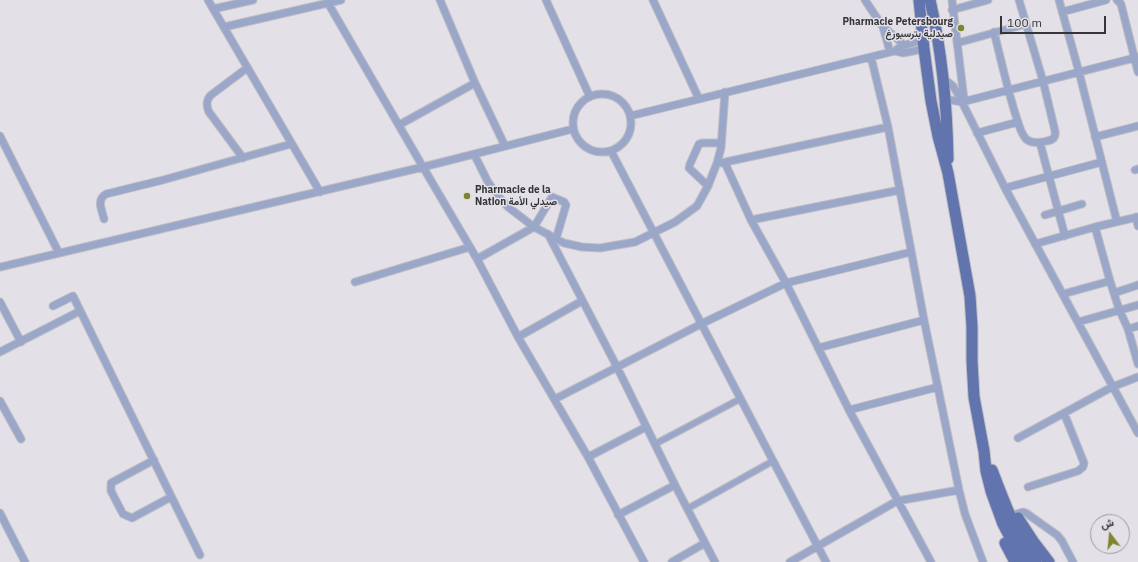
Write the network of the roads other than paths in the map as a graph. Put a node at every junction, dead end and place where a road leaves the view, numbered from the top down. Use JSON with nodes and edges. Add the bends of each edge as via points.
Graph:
{"nodes":[{"id":1,"x":208,"y":0,"type":"edge"},
{"id":2,"x":253,"y":0,"type":"edge"},
{"id":3,"x":341,"y":0,"type":"edge"},
{"id":4,"x":440,"y":0,"type":"edge"},
{"id":5,"x":546,"y":0,"type":"edge"},
{"id":6,"x":653,"y":0,"type":"edge"},
{"id":7,"x":865,"y":0,"type":"edge"},
{"id":8,"x":919,"y":0,"type":"edge"},
{"id":9,"x":930,"y":0,"type":"edge"},
{"id":10,"x":952,"y":0,"type":"edge"},
{"id":11,"x":1019,"y":0,"type":"edge"},
{"id":12,"x":1059,"y":0,"type":"edge"},
{"id":13,"x":1106,"y":0,"type":"edge"},
{"id":14,"x":1117,"y":0,"type":"edge"},
{"id":15,"x":984,"y":1,"type":"edge"},
{"id":16,"x":328,"y":3,"type":"junction"},
{"id":17,"x":213,"y":9,"type":"junction"},
{"id":18,"x":952,"y":10,"type":"junction"},
{"id":19,"x":1062,"y":12,"type":"junction"},
{"id":20,"x":1026,"y":24,"type":"junction"},
{"id":21,"x":224,"y":27,"type":"junction"},
{"id":22,"x":883,"y":27,"type":"junction"},
{"id":23,"x":994,"y":32,"type":"junction"},
{"id":24,"x":938,"y":37,"type":"junction"},
{"id":25,"x":923,"y":42,"type":"junction"},
{"id":26,"x":957,"y":43,"type":"junction"},
{"id":27,"x":904,"y":45,"type":"junction"},
{"id":28,"x":893,"y":52,"type":"junction"},
{"id":29,"x":871,"y":57,"type":"junction"},
{"id":30,"x":1136,"y":57,"type":"edge"},
{"id":31,"x":247,"y":68,"type":"junction"},
{"id":32,"x":1079,"y":72,"type":"junction"},
{"id":33,"x":1138,"y":72,"type":"edge"},
{"id":34,"x":944,"y":79,"type":"junction"},
{"id":35,"x":1043,"y":81,"type":"junction"},
{"id":36,"x":475,"y":83,"type":"junction"},
{"id":37,"x":1008,"y":90,"type":"junction"},
{"id":38,"x":725,"y":92,"type":"junction"},
{"id":39,"x":590,"y":97,"type":"junction"},
{"id":40,"x":699,"y":99,"type":"junction"},
{"id":41,"x":945,"y":99,"type":"junction"},
{"id":42,"x":931,"y":101,"type":"junction"},
{"id":43,"x":963,"y":102,"type":"junction"},
{"id":44,"x":630,"y":116,"type":"junction"},
{"id":45,"x":1018,"y":122,"type":"junction"},
{"id":46,"x":399,"y":126,"type":"junction"},
{"id":47,"x":1138,"y":126,"type":"edge"},
{"id":48,"x":888,"y":127,"type":"junction"},
{"id":49,"x":573,"y":129,"type":"junction"},
{"id":50,"x":977,"y":133,"type":"junction"},
{"id":51,"x":0,"y":136,"type":"edge"},
{"id":52,"x":1095,"y":137,"type":"junction"},
{"id":53,"x":721,"y":143,"type":"junction"},
{"id":54,"x":1040,"y":143,"type":"junction"},
{"id":55,"x":291,"y":144,"type":"junction"},
{"id":56,"x":505,"y":146,"type":"junction"},
{"id":57,"x":611,"y":151,"type":"junction"},
{"id":58,"x":474,"y":154,"type":"junction"},
{"id":59,"x":243,"y":158,"type":"junction"},
{"id":60,"x":1102,"y":162,"type":"junction"},
{"id":61,"x":721,"y":163,"type":"junction"},
{"id":62,"x":423,"y":168,"type":"junction"},
{"id":63,"x":948,"y":173,"type":"junction"},
{"id":64,"x":1049,"y":176,"type":"junction"},
{"id":65,"x":708,"y":186,"type":"junction"},
{"id":66,"x":1005,"y":188,"type":"junction"},
{"id":67,"x":900,"y":190,"type":"junction"},
{"id":68,"x":320,"y":192,"type":"junction"},
{"id":69,"x":1082,"y":204,"type":"dead end"},
{"id":70,"x":1058,"y":211,"type":"junction"},
{"id":71,"x":1045,"y":215,"type":"dead end"},
{"id":72,"x":1137,"y":217,"type":"edge"},
{"id":73,"x":104,"y":219,"type":"dead end"},
{"id":74,"x":751,"y":220,"type":"junction"},
{"id":75,"x":1117,"y":222,"type":"junction"},
{"id":76,"x":1138,"y":226,"type":"edge"},
{"id":77,"x":534,"y":227,"type":"junction"},
{"id":78,"x":1095,"y":227,"type":"junction"},
{"id":79,"x":653,"y":233,"type":"junction"},
{"id":80,"x":548,"y":234,"type":"junction"},
{"id":81,"x":1065,"y":236,"type":"junction"},
{"id":82,"x":556,"y":239,"type":"junction"},
{"id":83,"x":1035,"y":244,"type":"junction"},
{"id":84,"x":470,"y":247,"type":"junction"},
{"id":85,"x":911,"y":252,"type":"junction"},
{"id":86,"x":59,"y":253,"type":"junction"},
{"id":87,"x":477,"y":258,"type":"junction"},
{"id":88,"x":0,"y":267,"type":"edge"},
{"id":89,"x":355,"y":282,"type":"dead end"},
{"id":90,"x":1110,"y":282,"type":"junction"},
{"id":91,"x":786,"y":283,"type":"junction"},
{"id":92,"x":1138,"y":285,"type":"edge"},
{"id":93,"x":1114,"y":292,"type":"junction"},
{"id":94,"x":1063,"y":294,"type":"junction"},
{"id":95,"x":582,"y":301,"type":"junction"},
{"id":96,"x":0,"y":302,"type":"edge"},
{"id":97,"x":1138,"y":304,"type":"edge"},
{"id":98,"x":53,"y":306,"type":"dead end"},
{"id":99,"x":1119,"y":309,"type":"junction"},
{"id":100,"x":80,"y":311,"type":"junction"},
{"id":101,"x":924,"y":320,"type":"junction"},
{"id":102,"x":1078,"y":322,"type":"junction"},
{"id":103,"x":702,"y":324,"type":"junction"},
{"id":104,"x":1138,"y":326,"type":"edge"},
{"id":105,"x":1128,"y":329,"type":"junction"},
{"id":106,"x":518,"y":337,"type":"junction"},
{"id":107,"x":21,"y":342,"type":"junction"},
{"id":108,"x":818,"y":348,"type":"junction"},
{"id":109,"x":0,"y":352,"type":"edge"},
{"id":110,"x":1137,"y":360,"type":"edge"},
{"id":111,"x":617,"y":367,"type":"junction"},
{"id":112,"x":1138,"y":377,"type":"edge"},
{"id":113,"x":938,"y":387,"type":"junction"},
{"id":114,"x":1112,"y":387,"type":"junction"},
{"id":115,"x":555,"y":399,"type":"junction"},
{"id":116,"x":740,"y":399,"type":"junction"},
{"id":117,"x":0,"y":401,"type":"edge"},
{"id":118,"x":849,"y":410,"type":"junction"},
{"id":119,"x":1064,"y":413,"type":"junction"},
{"id":120,"x":1138,"y":415,"type":"edge"},
{"id":121,"x":1130,"y":418,"type":"junction"},
{"id":122,"x":646,"y":427,"type":"junction"},
{"id":123,"x":1138,"y":433,"type":"edge"},
{"id":124,"x":1018,"y":438,"type":"dead end"},
{"id":125,"x":21,"y":439,"type":"dead end"},
{"id":126,"x":655,"y":444,"type":"junction"},
{"id":127,"x":588,"y":457,"type":"junction"},
{"id":128,"x":154,"y":460,"type":"junction"},
{"id":129,"x":773,"y":461,"type":"junction"},
{"id":130,"x":675,"y":485,"type":"junction"},
{"id":131,"x":1028,"y":487,"type":"dead end"},
{"id":132,"x":959,"y":490,"type":"junction"},
{"id":133,"x":171,"y":497,"type":"junction"},
{"id":134,"x":998,"y":500,"type":"junction"},
{"id":135,"x":898,"y":501,"type":"junction"},
{"id":136,"x":687,"y":509,"type":"junction"},
{"id":137,"x":0,"y":512,"type":"edge"},
{"id":138,"x":1016,"y":514,"type":"junction"},
{"id":139,"x":618,"y":515,"type":"junction"},
{"id":140,"x":705,"y":543,"type":"junction"},
{"id":141,"x":818,"y":547,"type":"junction"},
{"id":142,"x":200,"y":554,"type":"dead end"},
{"id":143,"x":25,"y":562,"type":"edge"},
{"id":144,"x":644,"y":562,"type":"edge"},
{"id":145,"x":672,"y":562,"type":"edge"},
{"id":146,"x":715,"y":562,"type":"edge"},
{"id":147,"x":790,"y":562,"type":"edge"},
{"id":148,"x":826,"y":562,"type":"edge"},
{"id":149,"x":931,"y":562,"type":"edge"},
{"id":150,"x":983,"y":562,"type":"edge"},
{"id":151,"x":1015,"y":562,"type":"edge"},
{"id":152,"x":1025,"y":562,"type":"edge"},
{"id":153,"x":1036,"y":562,"type":"edge"},
{"id":154,"x":1049,"y":562,"type":"edge"},
{"id":155,"x":1073,"y":562,"type":"edge"}],
"edges":[{"from":1,"to":17,"type":"street"},
{"from":2,"to":17,"type":"street"},
{"from":3,"to":16,"type":"street"},
{"from":4,"to":36,"type":"street"},
{"from":5,"to":39,"type":"street"},
{"from":6,"to":40,"type":"street"},
{"from":7,"to":22,"type":"street"},
{"from":8,"to":25,"type":"main road"},
{"from":9,"to":24,"type":"main road"},
{"from":10,"to":18,"type":"street"},
{"from":11,"to":20,"type":"street"},
{"from":12,"to":19,"type":"street"},
{"from":13,"to":19,"type":"street"},
{"from":14,"to":30,"type":"street","via":[[1121,4]]},
{"from":15,"to":18,"type":"street"},
{"from":16,"to":21,"type":"street"},
{"from":16,"to":46,"type":"street"},
{"from":17,"to":21,"type":"street"},
{"from":18,"to":26,"type":"street"},
{"from":19,"to":32,"type":"street"},
{"from":20,"to":23,"type":"street"},
{"from":20,"to":35,"type":"street"},
{"from":21,"to":31,"type":"street"},
{"from":22,"to":27,"type":"street"},
{"from":22,"to":28,"type":"street"},
{"from":23,"to":26,"type":"street"},
{"from":23,"to":37,"type":"street"},
{"from":24,"to":25,"type":"main road","via":[[930,35]]},
{"from":24,"to":34,"type":"main road"},
{"from":25,"to":27,"type":"street"},
{"from":25,"to":28,"type":"street","via":[[903,53]]},
{"from":25,"to":42,"type":"main road"},
{"from":26,"to":43,"type":"street"},
{"from":27,"to":28,"type":"street"},
{"from":28,"to":29,"type":"street"},
{"from":29,"to":38,"type":"street"},
{"from":29,"to":48,"type":"street"},
{"from":30,"to":32,"type":"street"},
{"from":30,"to":33,"type":"street"},
{"from":31,"to":55,"type":"street"},
{"from":31,"to":59,"type":"street","via":[[211,95],[207,105],[209,112]]},
{"from":32,"to":35,"type":"street"},
{"from":32,"to":52,"type":"street"},
{"from":34,"to":41,"type":"main road"},
{"from":34,"to":43,"type":"street","via":[[956,90]]},
{"from":35,"to":37,"type":"street"},
{"from":35,"to":54,"type":"street","via":[[1056,134],[1051,140]]},
{"from":36,"to":46,"type":"street"},
{"from":36,"to":56,"type":"street"},
{"from":37,"to":43,"type":"street"},
{"from":37,"to":45,"type":"street"},
{"from":38,"to":40,"type":"street"},
{"from":38,"to":53,"type":"street"},
{"from":39,"to":44,"type":"street","via":[[607,94],[615,97],[627,108]]},
{"from":39,"to":49,"type":"street","via":[[576,110]]},
{"from":40,"to":44,"type":"street"},
{"from":41,"to":42,"type":"main road"},
{"from":41,"to":43,"type":"street"},
{"from":41,"to":63,"type":"main road"},
{"from":42,"to":63,"type":"main road"},
{"from":43,"to":50,"type":"street"},
{"from":44,"to":57,"type":"street","via":[[631,128],[626,139]]},
{"from":45,"to":50,"type":"street"},
{"from":45,"to":54,"type":"street","via":[[1027,139]]},
{"from":46,"to":62,"type":"street"},
{"from":47,"to":52,"type":"street"},
{"from":48,"to":61,"type":"street"},
{"from":48,"to":67,"type":"street"},
{"from":49,"to":56,"type":"street"},
{"from":49,"to":57,"type":"street","via":[[579,142],[590,150]]},
{"from":50,"to":66,"type":"street"},
{"from":51,"to":86,"type":"street"},
{"from":52,"to":60,"type":"street"},
{"from":53,"to":61,"type":"street"},
{"from":53,"to":65,"type":"street","via":[[699,144],[690,164],[691,172]]},
{"from":54,"to":64,"type":"street"},
{"from":55,"to":59,"type":"street"},
{"from":55,"to":68,"type":"street"},
{"from":56,"to":58,"type":"street"},
{"from":57,"to":79,"type":"street"},
{"from":58,"to":62,"type":"street"},
{"from":58,"to":77,"type":"street","via":[[498,196]]},
{"from":59,"to":73,"type":"street","via":[[106,194],[100,201]]},
{"from":60,"to":64,"type":"street"},
{"from":60,"to":75,"type":"street"},
{"from":61,"to":65,"type":"street"},
{"from":61,"to":74,"type":"street"},
{"from":62,"to":68,"type":"street"},
{"from":62,"to":84,"type":"street"},
{"from":63,"to":134,"type":"main road","via":[[970,296],[974,397],[988,481]]},
{"from":64,"to":66,"type":"street"},
{"from":64,"to":70,"type":"street"},
{"from":65,"to":79,"type":"street","via":[[697,206],[675,222]]},
{"from":66,"to":83,"type":"street"},
{"from":67,"to":74,"type":"street"},
{"from":67,"to":85,"type":"street"},
{"from":68,"to":86,"type":"street"},
{"from":69,"to":70,"type":"street"},
{"from":70,"to":71,"type":"street"},
{"from":70,"to":81,"type":"street"},
{"from":72,"to":75,"type":"street"},
{"from":72,"to":76,"type":"street"},
{"from":74,"to":91,"type":"street"},
{"from":75,"to":78,"type":"street"},
{"from":77,"to":80,"type":"street"},
{"from":77,"to":82,"type":"street","via":[[551,198],[564,202],[566,205]]},
{"from":77,"to":87,"type":"street"},
{"from":78,"to":81,"type":"street"},
{"from":78,"to":90,"type":"street"},
{"from":79,"to":82,"type":"street","via":[[635,242],[600,248],[564,244]]},
{"from":79,"to":103,"type":"street"},
{"from":80,"to":82,"type":"street"},
{"from":80,"to":95,"type":"street"},
{"from":81,"to":83,"type":"street"},
{"from":83,"to":94,"type":"street"},
{"from":84,"to":87,"type":"street"},
{"from":84,"to":89,"type":"street"},
{"from":85,"to":91,"type":"street"},
{"from":85,"to":101,"type":"street"},
{"from":86,"to":88,"type":"street"},
{"from":87,"to":106,"type":"street"},
{"from":90,"to":93,"type":"street"},
{"from":90,"to":94,"type":"street"},
{"from":91,"to":103,"type":"street"},
{"from":91,"to":108,"type":"street"},
{"from":92,"to":93,"type":"street"},
{"from":93,"to":99,"type":"street"},
{"from":94,"to":102,"type":"street"},
{"from":95,"to":106,"type":"street"},
{"from":95,"to":111,"type":"street"},
{"from":96,"to":107,"type":"street"},
{"from":97,"to":99,"type":"street"},
{"from":98,"to":100,"type":"street","via":[[73,296]]},
{"from":99,"to":102,"type":"street"},
{"from":99,"to":105,"type":"street"},
{"from":100,"to":107,"type":"street"},
{"from":100,"to":128,"type":"street"},
{"from":101,"to":108,"type":"street"},
{"from":101,"to":113,"type":"street"},
{"from":102,"to":114,"type":"street"},
{"from":103,"to":111,"type":"street"},
{"from":103,"to":116,"type":"street"},
{"from":104,"to":105,"type":"street"},
{"from":105,"to":110,"type":"street"},
{"from":106,"to":115,"type":"street"},
{"from":107,"to":109,"type":"street"},
{"from":108,"to":118,"type":"street"},
{"from":111,"to":115,"type":"street"},
{"from":111,"to":122,"type":"street"},
{"from":112,"to":114,"type":"street"},
{"from":113,"to":118,"type":"street"},
{"from":113,"to":132,"type":"street"},
{"from":114,"to":119,"type":"street"},
{"from":114,"to":121,"type":"street"},
{"from":115,"to":127,"type":"street"},
{"from":116,"to":126,"type":"street"},
{"from":116,"to":129,"type":"street"},
{"from":117,"to":125,"type":"street"},
{"from":118,"to":135,"type":"street"},
{"from":119,"to":124,"type":"street"},
{"from":119,"to":131,"type":"street","via":[[1083,459],[1083,467],[1078,472]]},
{"from":120,"to":121,"type":"street"},
{"from":121,"to":123,"type":"street"},
{"from":122,"to":126,"type":"street"},
{"from":122,"to":127,"type":"street"},
{"from":126,"to":130,"type":"street"},
{"from":127,"to":139,"type":"street"},
{"from":128,"to":133,"type":"street"},
{"from":128,"to":133,"type":"street","via":[[111,483],[111,491],[123,514],[132,518]]},
{"from":129,"to":136,"type":"street"},
{"from":129,"to":141,"type":"street"},
{"from":130,"to":136,"type":"street"},
{"from":130,"to":139,"type":"street"},
{"from":132,"to":135,"type":"street"},
{"from":132,"to":150,"type":"street"},
{"from":133,"to":142,"type":"street"},
{"from":134,"to":138,"type":"main road"},
{"from":134,"to":151,"type":"main road","via":[[994,511],[995,521]]},
{"from":134,"to":152,"type":"main road","via":[[998,513]]},
{"from":134,"to":153,"type":"main road"},
{"from":135,"to":141,"type":"street"},
{"from":135,"to":149,"type":"street"},
{"from":136,"to":140,"type":"street"},
{"from":137,"to":143,"type":"street"},
{"from":138,"to":154,"type":"main road"},
{"from":138,"to":155,"type":"street","via":[[1025,512],[1052,530],[1062,541]]},
{"from":139,"to":144,"type":"street"},
{"from":140,"to":145,"type":"street"},
{"from":140,"to":146,"type":"street"},
{"from":141,"to":147,"type":"street"},
{"from":141,"to":148,"type":"street"}]}
